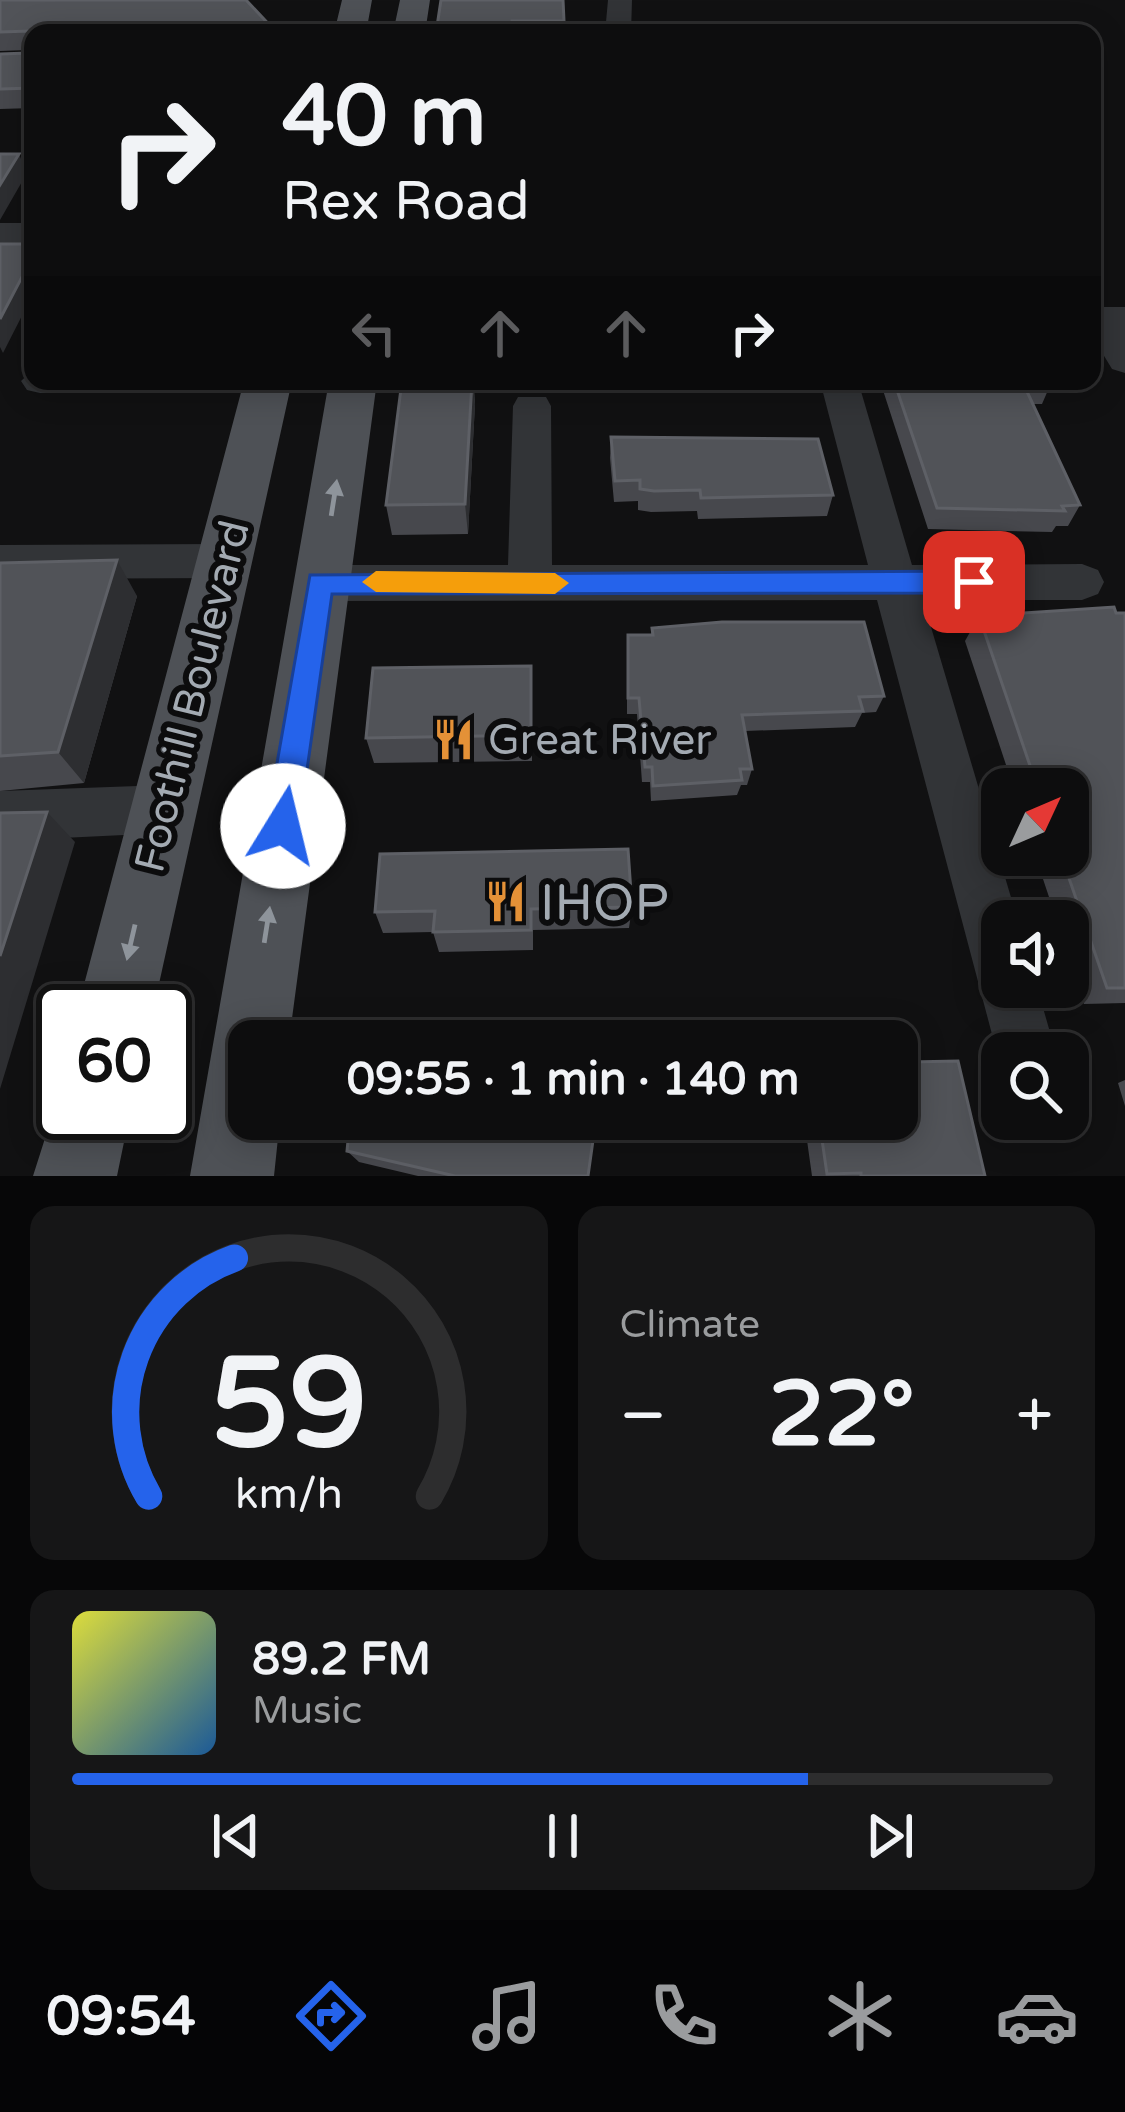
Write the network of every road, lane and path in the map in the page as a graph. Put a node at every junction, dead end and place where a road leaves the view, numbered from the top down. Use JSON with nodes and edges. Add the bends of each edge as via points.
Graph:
{"nodes":[{"id":1,"x":1101,"y":321,"type":"edge"},
{"id":2,"x":1125,"y":361,"type":"edge"},
{"id":3,"x":266,"y":390,"type":"edge"},
{"id":4,"x":352,"y":390,"type":"edge"},
{"id":5,"x":842,"y":390,"type":"edge"},
{"id":6,"x":532,"y":406,"type":"dead end"},
{"id":7,"x":223,"y":561,"type":"junction"},
{"id":8,"x":0,"y":562,"type":"edge"},
{"id":9,"x":897,"y":582,"type":"junction"},
{"id":10,"x":1082,"y":582,"type":"dead end"},
{"id":11,"x":320,"y":583,"type":"junction"},
{"id":12,"x":530,"y":583,"type":"junction"},
{"id":13,"x":165,"y":809,"type":"junction"},
{"id":14,"x":0,"y":816,"type":"edge"},
{"id":15,"x":984,"y":900,"type":"edge"},
{"id":16,"x":122,"y":984,"type":"edge"},
{"id":17,"x":253,"y":1020,"type":"edge"},
{"id":18,"x":84,"y":1140,"type":"edge"},
{"id":19,"x":237,"y":1140,"type":"edge"},
{"id":20,"x":75,"y":1176,"type":"edge"},
{"id":21,"x":232,"y":1176,"type":"edge"}],
"edges":[{"from":1,"to":2,"type":"street"},
{"from":3,"to":7,"type":"main road","name":"Foothill Boulevard"},
{"from":11,"to":4,"type":"main road","one_way":true},
{"from":5,"to":9,"type":"street"},
{"from":6,"to":12,"type":"street"},
{"from":7,"to":8,"type":"street"},
{"from":7,"to":13,"type":"main road","name":"Foothill Boulevard"},
{"from":9,"to":10,"type":"street"},
{"from":9,"to":12,"type":"street"},
{"from":9,"to":15,"type":"street"},
{"from":11,"to":12,"type":"street"},
{"from":17,"to":11,"type":"main road","one_way":true},
{"from":13,"to":14,"type":"street"},
{"from":13,"to":16,"type":"main road","name":"Foothill Boulevard","one_way":true},
{"from":18,"to":20,"type":"main road"},
{"from":19,"to":21,"type":"main road"}]}
